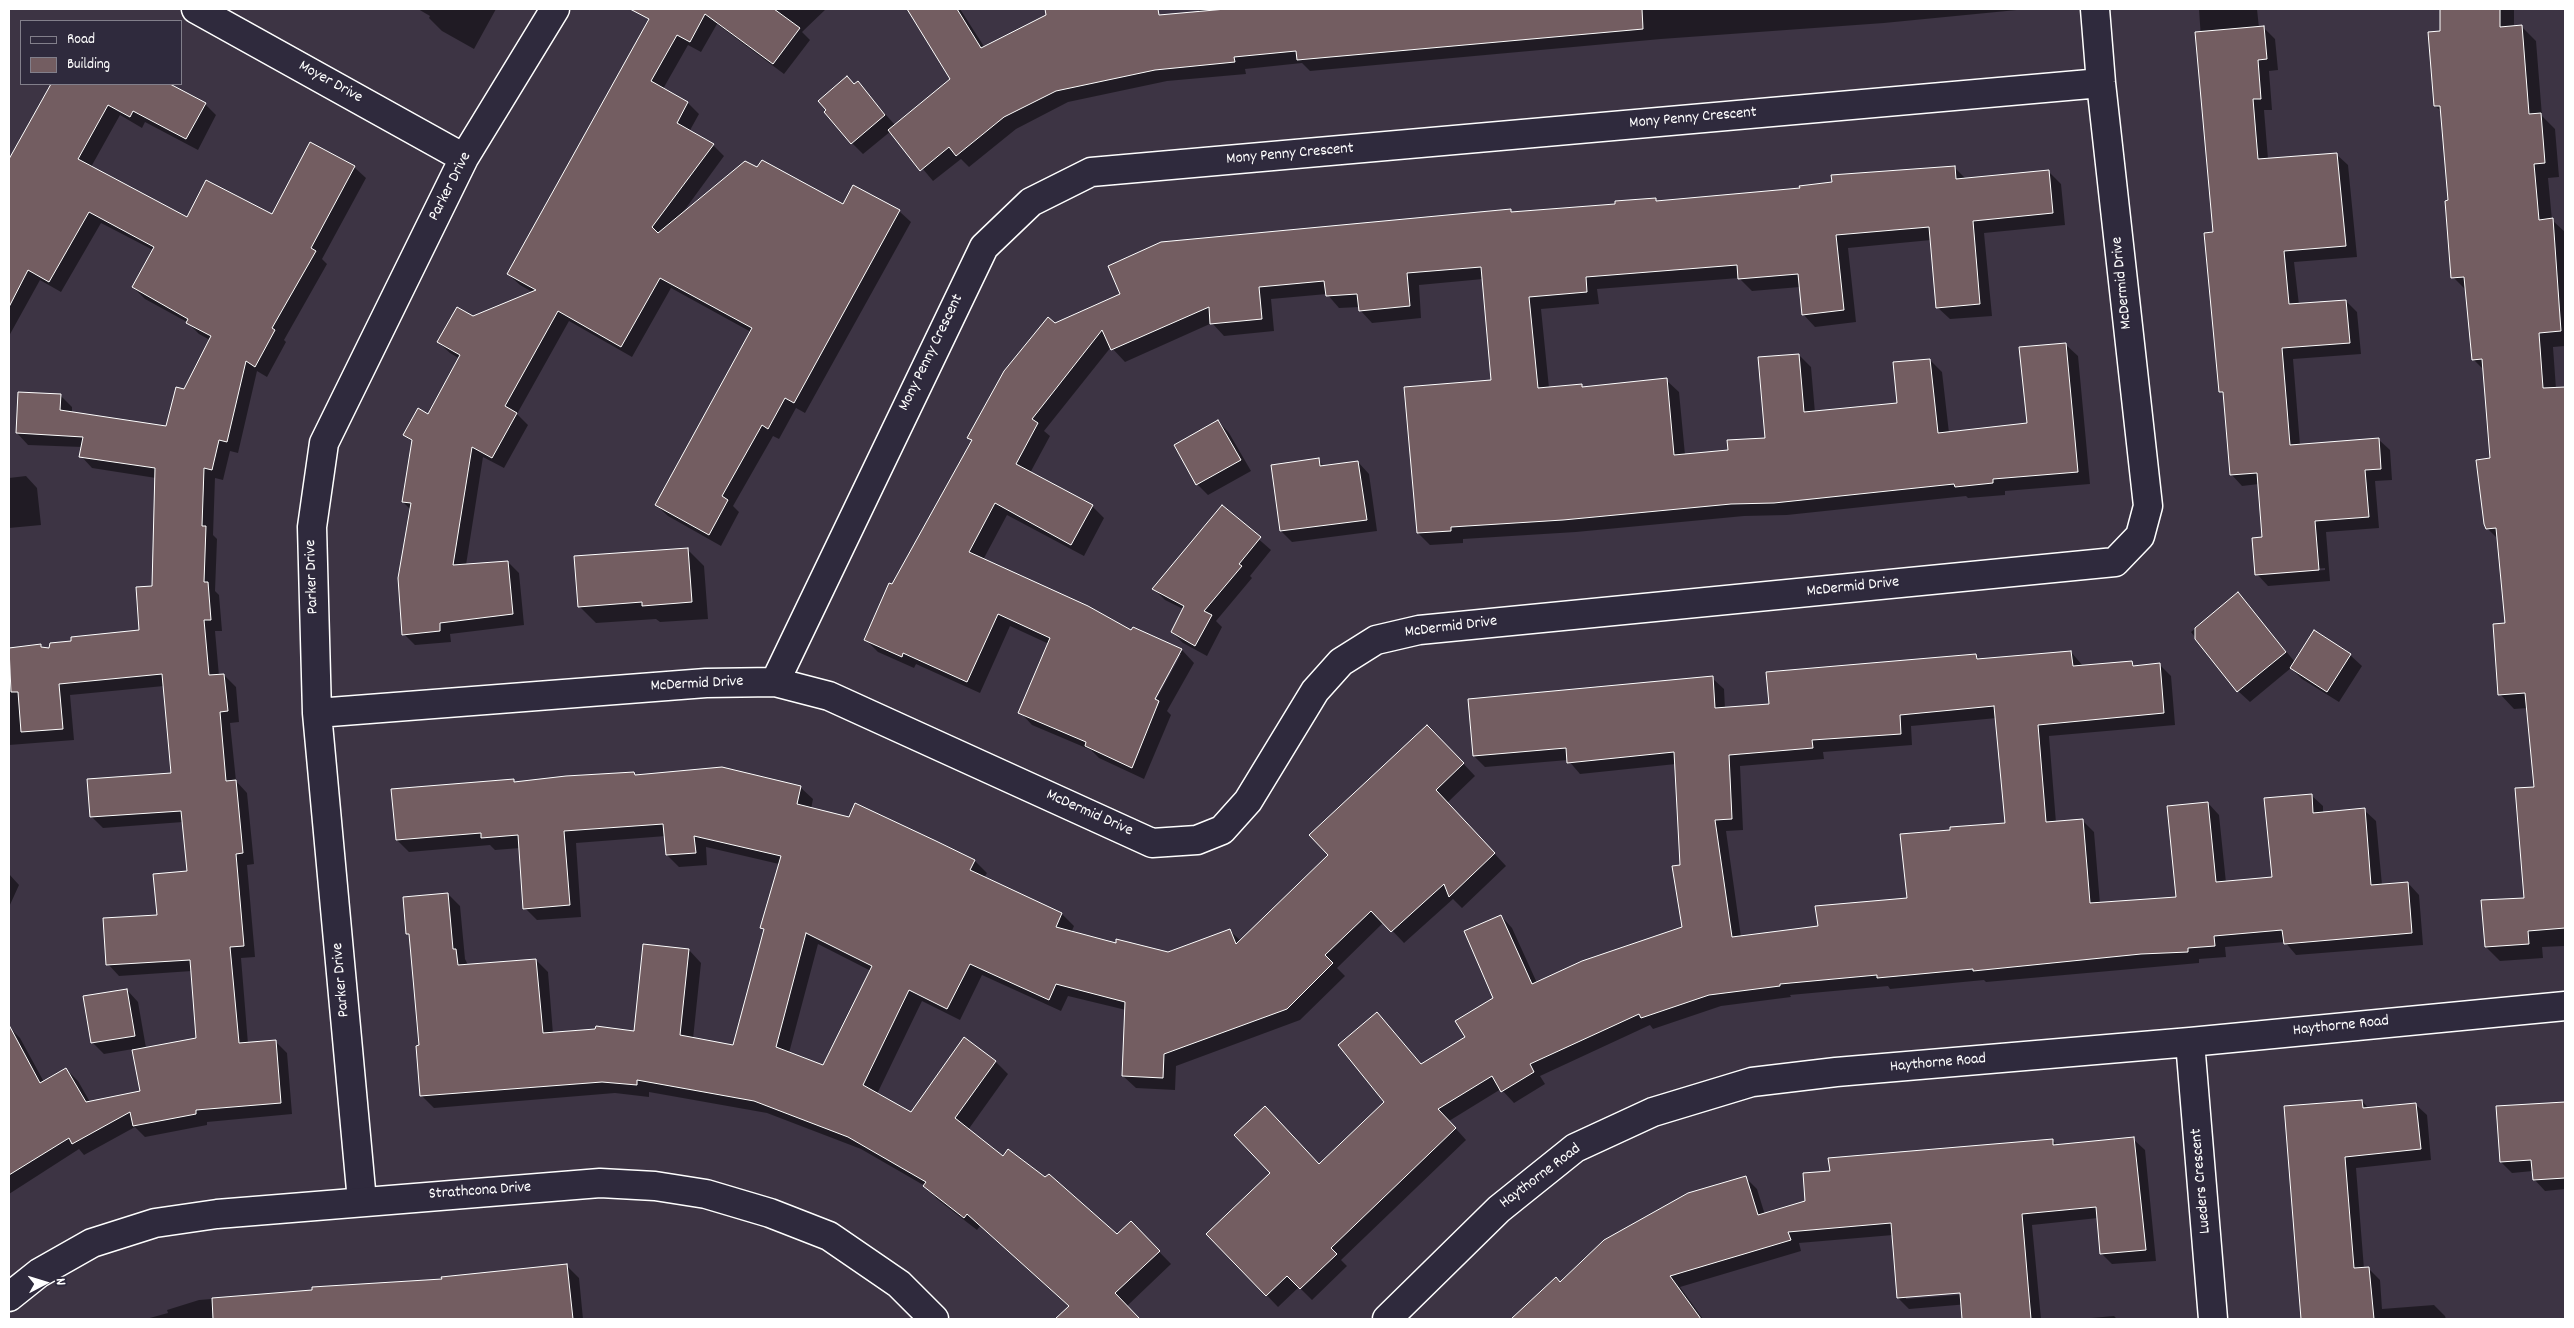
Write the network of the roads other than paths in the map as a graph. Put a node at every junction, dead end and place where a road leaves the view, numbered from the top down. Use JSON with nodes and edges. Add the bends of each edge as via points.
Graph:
{"nodes":[{"id":1,"x":196,"y":9,"type":"edge"},
{"id":2,"x":555,"y":9,"type":"edge"},
{"id":3,"x":2095,"y":9,"type":"edge"},
{"id":4,"x":2101,"y":83,"type":"junction"},
{"id":5,"x":464,"y":158,"type":"junction"},
{"id":6,"x":775,"y":682,"type":"junction"},
{"id":7,"x":317,"y":713,"type":"junction"},
{"id":8,"x":2565,"y":1006,"type":"edge"},
{"id":9,"x":2190,"y":1042,"type":"junction"},
{"id":10,"x":362,"y":1201,"type":"junction"},
{"id":11,"x":9,"y":1297,"type":"edge"},
{"id":12,"x":934,"y":1319,"type":"edge"},
{"id":13,"x":1387,"y":1319,"type":"edge"},
{"id":14,"x":2213,"y":1319,"type":"edge"}],
"edges":[{"from":1,"to":5,"type":"street","name":"Moyer Drive"},
{"from":2,"to":5,"type":"street","name":"Parker Drive"},
{"from":3,"to":4,"type":"street","name":"McDermid Drive"},
{"from":4,"to":6,"type":"street","name":"Mony Penny Crescent","via":[[1091,172],[1031,202],[984,247]]},
{"from":4,"to":6,"type":"street","name":"McDermid Drive","via":[[2148,506],[2140,536],[2115,562],[1419,630],[1376,640],[1341,662],[1315,691],[1248,801],[1222,830],[1197,840],[1152,843],[829,696]]},
{"from":5,"to":7,"type":"street","name":"Parker Drive","via":[[324,443],[312,527]]},
{"from":6,"to":7,"type":"street","name":"McDermid Drive","via":[[706,683]]},
{"from":7,"to":10,"type":"street","name":"Parker Drive"},
{"from":8,"to":9,"type":"street","name":"Haythorne Road"},
{"from":9,"to":13,"type":"street","name":"Haythorne Road","via":[[1752,1082],[1653,1112],[1574,1148],[1499,1209]]},
{"from":9,"to":14,"type":"street","name":"Lueders Crescent"},
{"from":10,"to":11,"type":"street","name":"Strathcona Drive","via":[[155,1223],[92,1243],[39,1273]]},
{"from":10,"to":12,"type":"street","name":"Strathcona Drive","via":[[600,1183],[655,1186],[706,1194],[770,1213],[829,1236],[899,1284]]}]}
